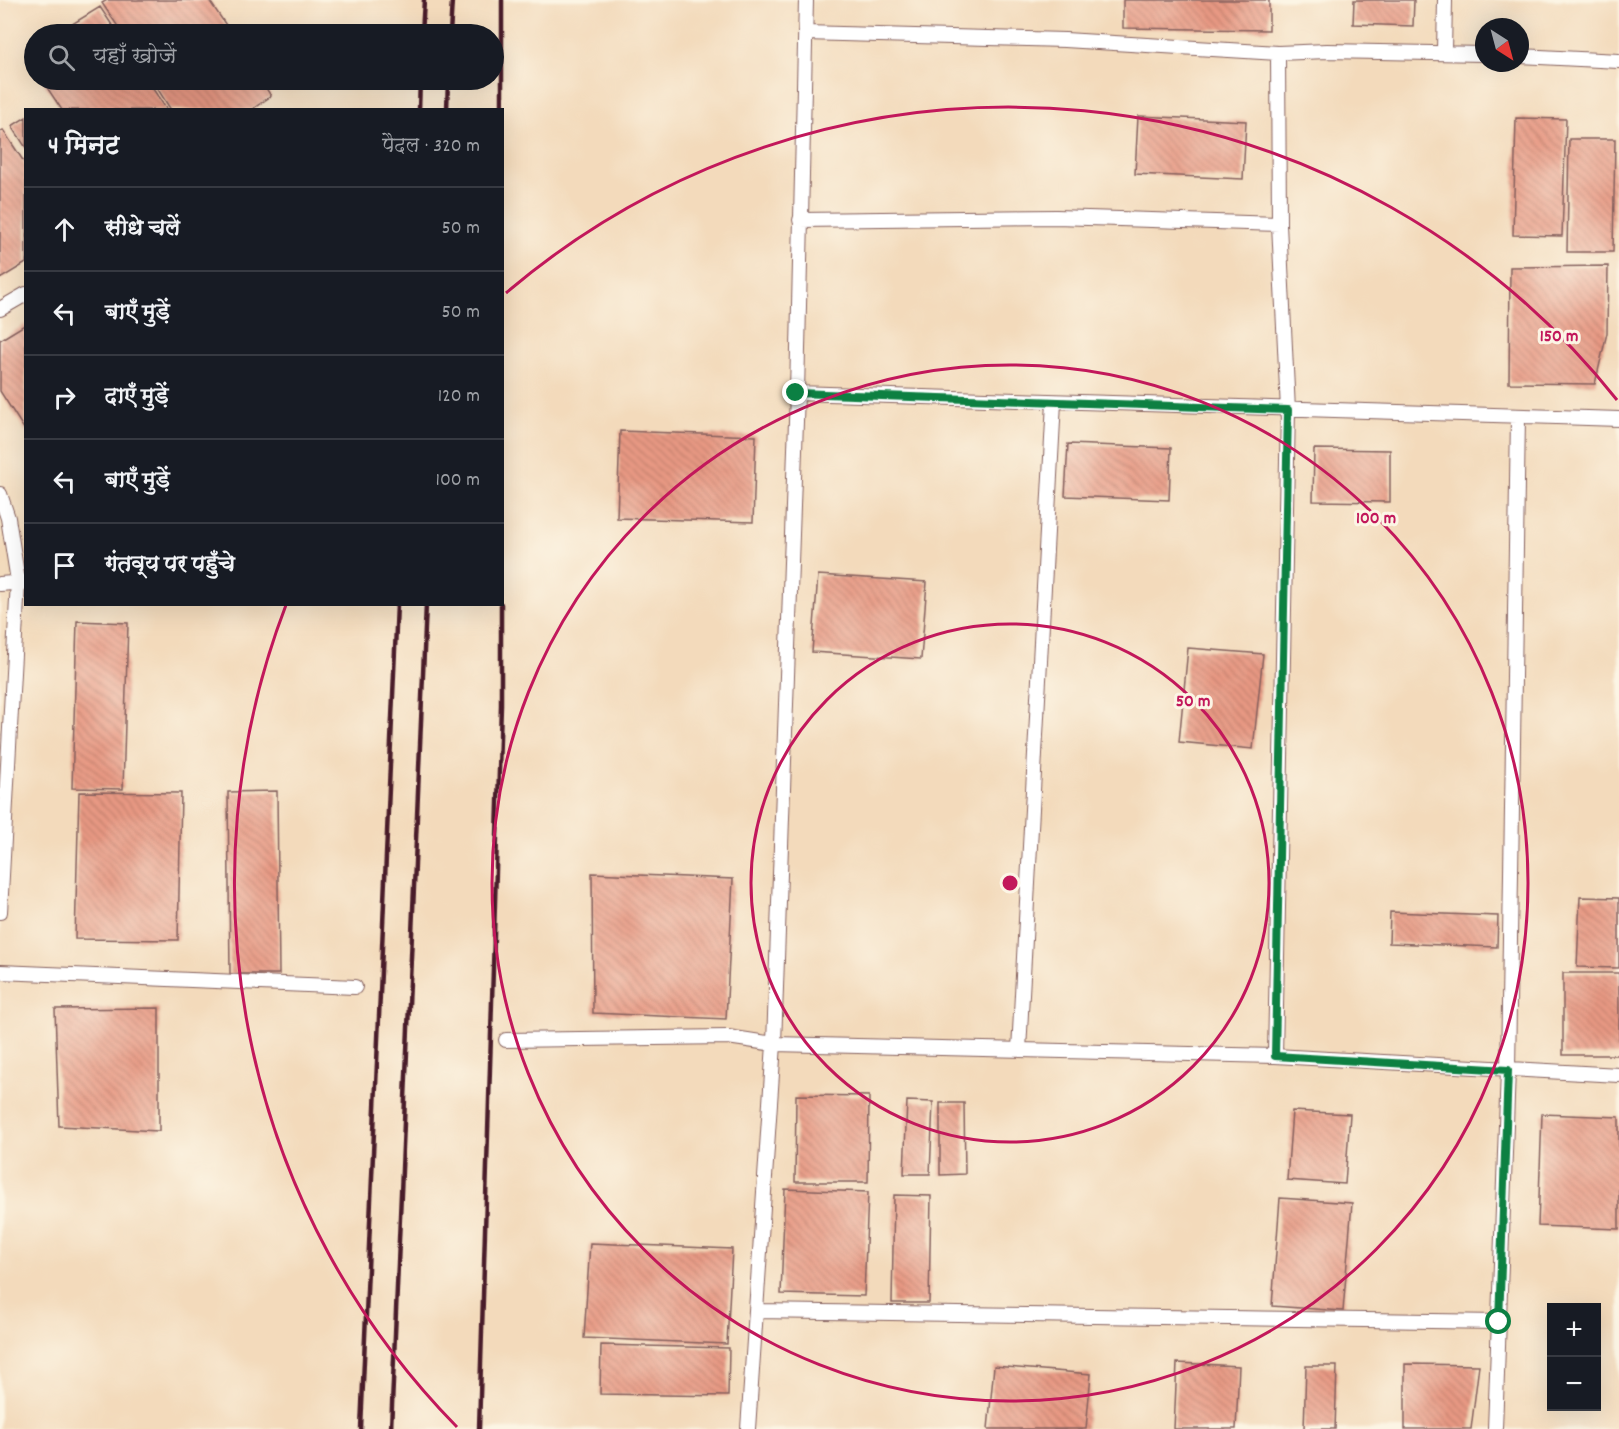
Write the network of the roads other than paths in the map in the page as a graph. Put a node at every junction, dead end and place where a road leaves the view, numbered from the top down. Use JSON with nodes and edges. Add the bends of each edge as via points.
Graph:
{"nodes":[{"id":1,"x":806,"y":0,"type":"edge"},
{"id":2,"x":1445,"y":0,"type":"edge"},
{"id":3,"x":805,"y":33,"type":"junction"},
{"id":4,"x":1444,"y":52,"type":"junction"},
{"id":5,"x":1278,"y":53,"type":"junction"},
{"id":6,"x":1475,"y":54,"type":"edge"},
{"id":7,"x":1529,"y":56,"type":"edge"},
{"id":8,"x":1619,"y":61,"type":"edge"},
{"id":9,"x":800,"y":220,"type":"junction"},
{"id":10,"x":1279,"y":224,"type":"junction"},
{"id":11,"x":24,"y":295,"type":"edge"},
{"id":12,"x":0,"y":309,"type":"edge"},
{"id":13,"x":796,"y":393,"type":"junction"},
{"id":14,"x":1054,"y":402,"type":"junction"},
{"id":15,"x":1288,"y":410,"type":"junction"},
{"id":16,"x":1518,"y":416,"type":"junction"},
{"id":17,"x":1619,"y":419,"type":"edge"},
{"id":18,"x":0,"y":494,"type":"edge"},
{"id":19,"x":22,"y":582,"type":"edge"},
{"id":20,"x":0,"y":584,"type":"edge"},
{"id":21,"x":0,"y":912,"type":"edge"},
{"id":22,"x":0,"y":972,"type":"edge"},
{"id":23,"x":355,"y":987,"type":"dead end"},
{"id":24,"x":506,"y":1041,"type":"dead end"},
{"id":25,"x":774,"y":1044,"type":"junction"},
{"id":26,"x":1019,"y":1050,"type":"junction"},
{"id":27,"x":1275,"y":1056,"type":"junction"},
{"id":28,"x":1508,"y":1070,"type":"junction"},
{"id":29,"x":1619,"y":1075,"type":"edge"},
{"id":30,"x":757,"y":1311,"type":"junction"},
{"id":31,"x":1499,"y":1322,"type":"junction"},
{"id":32,"x":748,"y":1429,"type":"edge"},
{"id":33,"x":1495,"y":1429,"type":"edge"}],
"edges":[{"from":1,"to":3,"type":"lane"},
{"from":2,"to":4,"type":"lane"},
{"from":3,"to":5,"type":"lane","via":[[1065,40]]},
{"from":3,"to":9,"type":"lane"},
{"from":4,"to":5,"type":"lane"},
{"from":4,"to":6,"type":"lane"},
{"from":5,"to":10,"type":"lane"},
{"from":7,"to":8,"type":"lane"},
{"from":9,"to":10,"type":"lane","via":[[1056,217]]},
{"from":9,"to":13,"type":"lane"},
{"from":10,"to":15,"type":"lane"},
{"from":11,"to":12,"type":"lane"},
{"from":13,"to":14,"type":"lane"},
{"from":13,"to":25,"type":"lane"},
{"from":14,"to":15,"type":"lane"},
{"from":14,"to":26,"type":"lane"},
{"from":15,"to":16,"type":"lane"},
{"from":15,"to":27,"type":"lane"},
{"from":16,"to":17,"type":"lane"},
{"from":16,"to":28,"type":"lane"},
{"from":18,"to":19,"type":"lane"},
{"from":19,"to":20,"type":"lane"},
{"from":19,"to":21,"type":"lane"},
{"from":22,"to":23,"type":"lane"},
{"from":24,"to":25,"type":"lane","via":[[728,1037]]},
{"from":25,"to":26,"type":"lane"},
{"from":25,"to":30,"type":"lane"},
{"from":26,"to":27,"type":"lane"},
{"from":27,"to":28,"type":"lane"},
{"from":28,"to":29,"type":"lane"},
{"from":28,"to":31,"type":"lane"},
{"from":30,"to":31,"type":"lane"},
{"from":30,"to":32,"type":"lane"},
{"from":31,"to":33,"type":"lane"}]}
